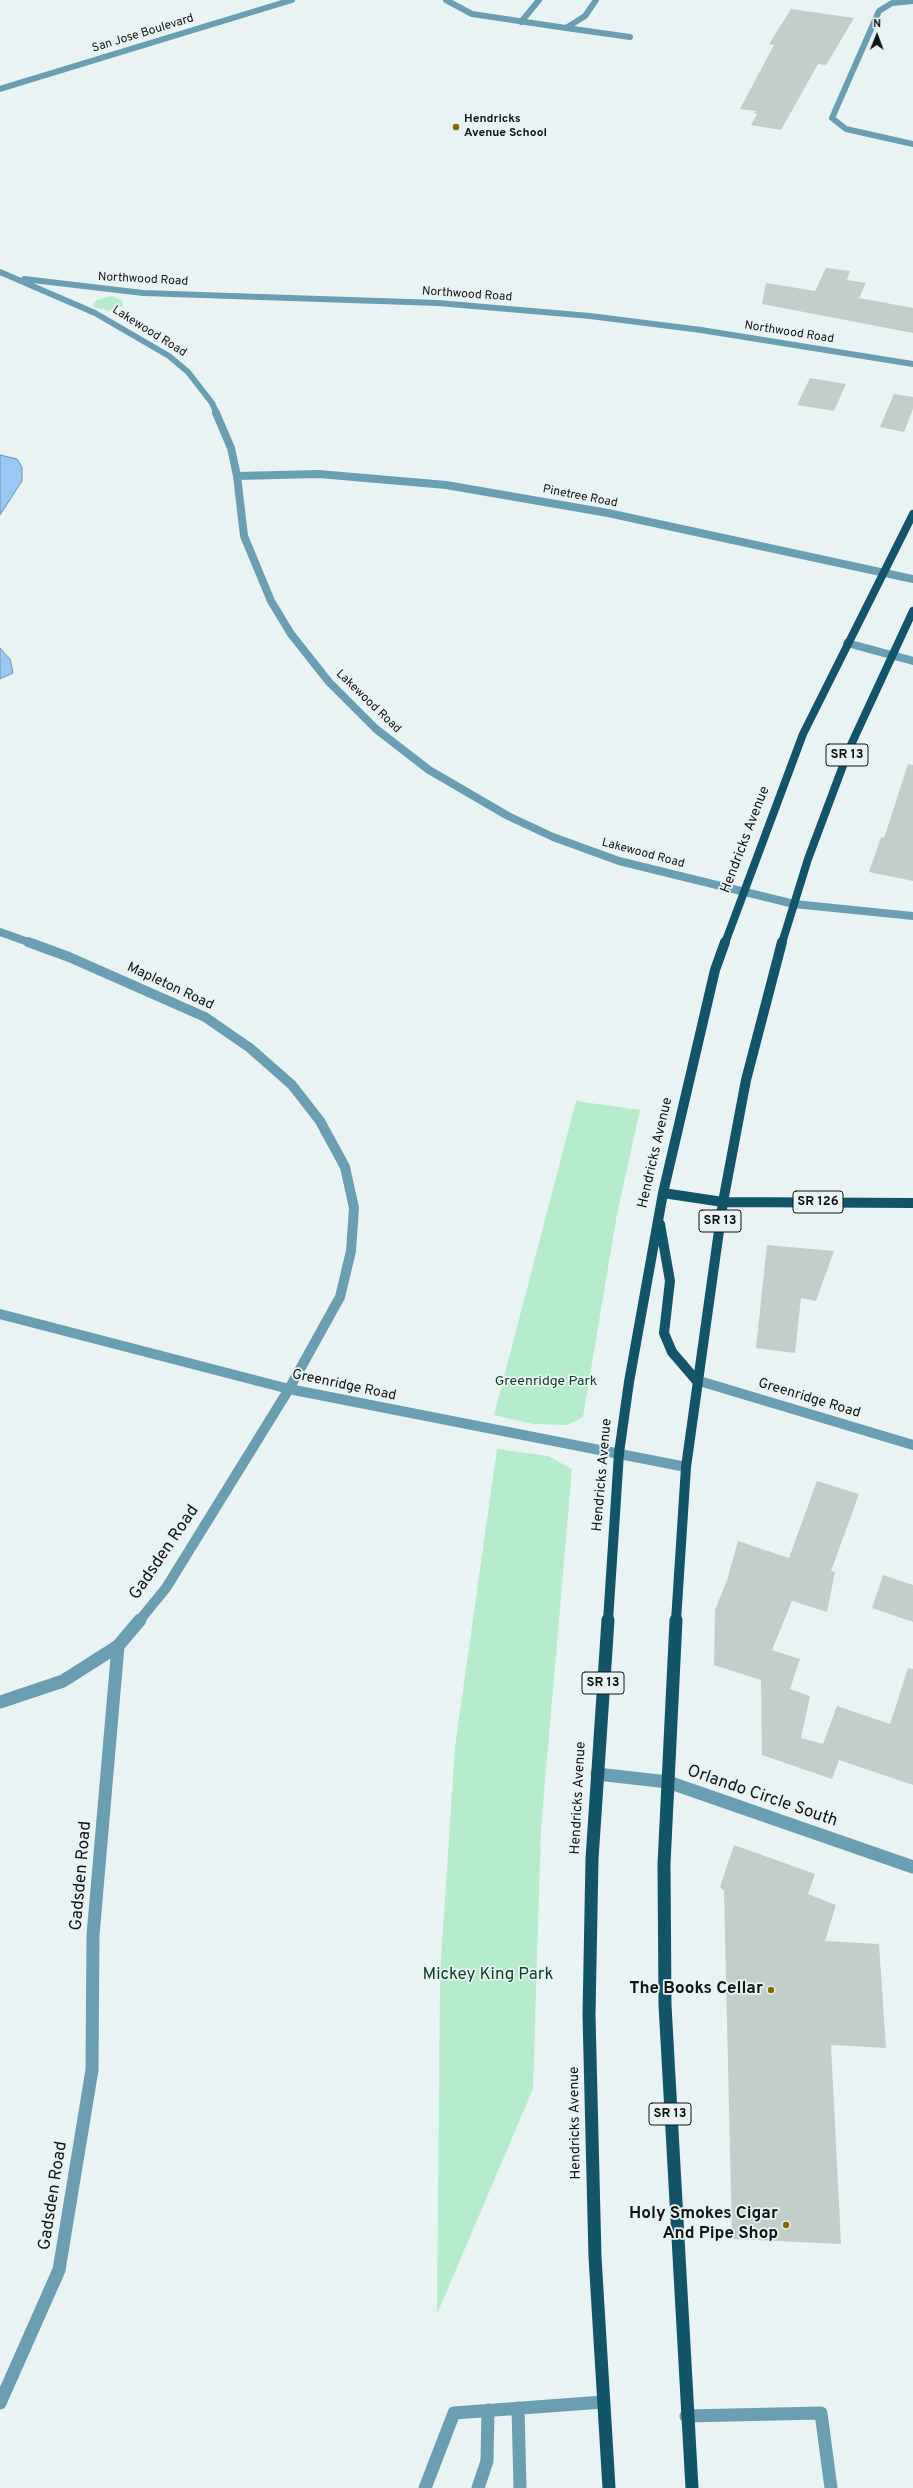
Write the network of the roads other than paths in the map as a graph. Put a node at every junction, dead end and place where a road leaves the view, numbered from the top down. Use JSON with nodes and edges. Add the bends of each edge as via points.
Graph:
{"nodes":[{"id":1,"x":289,"y":0,"type":"edge"},
{"id":2,"x":446,"y":0,"type":"edge"},
{"id":3,"x":539,"y":0,"type":"edge"},
{"id":4,"x":596,"y":0,"type":"edge"},
{"id":5,"x":913,"y":1,"type":"edge"},
{"id":6,"x":521,"y":22,"type":"junction"},
{"id":7,"x":566,"y":28,"type":"junction"},
{"id":8,"x":630,"y":37,"type":"dead end"},
{"id":9,"x":0,"y":88,"type":"edge"},
{"id":10,"x":913,"y":144,"type":"edge"},
{"id":11,"x":0,"y":272,"type":"edge"},
{"id":12,"x":16,"y":278,"type":"junction"},
{"id":13,"x":913,"y":364,"type":"edge"},
{"id":14,"x":237,"y":476,"type":"junction"},
{"id":15,"x":913,"y":514,"type":"edge"},
{"id":16,"x":885,"y":573,"type":"junction"},
{"id":17,"x":913,"y":579,"type":"edge"},
{"id":18,"x":913,"y":611,"type":"edge"},
{"id":19,"x":847,"y":643,"type":"junction"},
{"id":20,"x":891,"y":656,"type":"junction"},
{"id":21,"x":913,"y":661,"type":"edge"},
{"id":22,"x":743,"y":892,"type":"junction"},
{"id":23,"x":794,"y":904,"type":"junction"},
{"id":24,"x":913,"y":916,"type":"edge"},
{"id":25,"x":0,"y":932,"type":"edge"},
{"id":26,"x":662,"y":1193,"type":"junction"},
{"id":27,"x":723,"y":1202,"type":"junction"},
{"id":28,"x":913,"y":1203,"type":"edge"},
{"id":29,"x":659,"y":1216,"type":"junction"},
{"id":30,"x":0,"y":1314,"type":"edge"},
{"id":31,"x":696,"y":1380,"type":"junction"},
{"id":32,"x":289,"y":1389,"type":"junction"},
{"id":33,"x":913,"y":1445,"type":"edge"},
{"id":34,"x":619,"y":1453,"type":"junction"},
{"id":35,"x":686,"y":1467,"type":"junction"},
{"id":36,"x":118,"y":1646,"type":"junction"},
{"id":37,"x":0,"y":1702,"type":"edge"},
{"id":38,"x":597,"y":1774,"type":"junction"},
{"id":39,"x":668,"y":1782,"type":"junction"},
{"id":40,"x":913,"y":1867,"type":"edge"},
{"id":41,"x":603,"y":2402,"type":"junction"},
{"id":42,"x":0,"y":2403,"type":"edge"},
{"id":43,"x":518,"y":2408,"type":"junction"},
{"id":44,"x":488,"y":2410,"type":"junction"},
{"id":45,"x":686,"y":2416,"type":"junction"},
{"id":46,"x":425,"y":2488,"type":"edge"},
{"id":47,"x":478,"y":2488,"type":"edge"},
{"id":48,"x":520,"y":2488,"type":"edge"},
{"id":49,"x":609,"y":2488,"type":"edge"},
{"id":50,"x":692,"y":2488,"type":"edge"},
{"id":51,"x":831,"y":2488,"type":"edge"}],
"edges":[{"from":1,"to":9,"type":"street","name":"San Jose Boulevard"},
{"from":2,"to":6,"type":"street","via":[[472,14]]},
{"from":3,"to":6,"type":"street"},
{"from":4,"to":7,"type":"street","via":[[585,16]]},
{"from":5,"to":10,"type":"street","via":[[892,3],[879,11],[832,118],[846,128]]},
{"from":6,"to":7,"type":"street"},
{"from":7,"to":8,"type":"street"},
{"from":11,"to":12,"type":"street","name":"Lakewood Road"},
{"from":12,"to":13,"type":"street","name":"Northwood Road","via":[[143,293],[438,303],[582,316],[701,330]]},
{"from":12,"to":14,"type":"street","name":"Lakewood Road","via":[[95,313],[169,356],[188,372],[212,403],[231,448]]},
{"from":14,"to":16,"type":"street","name":"Pinetree Road","via":[[319,474],[446,485],[608,513]]},
{"from":14,"to":22,"type":"street","name":"Lakewood Road","via":[[244,536],[271,601],[304,654],[376,729],[458,789],[540,831],[619,861]]},
{"from":15,"to":16,"type":"main road","name":"Hendricks Avenue","number":"SR 13"},
{"from":16,"to":17,"type":"street","name":"Pinetree Road"},
{"from":16,"to":19,"type":"main road","name":"Hendricks Avenue","number":"SR 13"},
{"from":18,"to":20,"type":"main road","number":"SR 13"},
{"from":19,"to":20,"type":"street"},
{"from":19,"to":22,"type":"main road","name":"Hendricks Avenue","number":"SR 13","via":[[803,734]]},
{"from":20,"to":21,"type":"street"},
{"from":20,"to":23,"type":"main road","number":"SR 13","via":[[850,747]]},
{"from":22,"to":23,"type":"street","name":"Lakewood Road"},
{"from":22,"to":26,"type":"main road","name":"Hendricks Avenue","number":"SR 13","via":[[716,970]]},
{"from":23,"to":24,"type":"street","name":"Lakewood Road"},
{"from":23,"to":27,"type":"main road","number":"SR 13","via":[[771,978],[746,1080]]},
{"from":25,"to":32,"type":"street","name":"Mapleton Road","via":[[69,957],[205,1017],[250,1048],[292,1085],[320,1121],[345,1167],[354,1208],[351,1251],[340,1297]]},
{"from":26,"to":27,"type":"main road","number":"SR 126"},
{"from":26,"to":29,"type":"main road","name":"Hendricks Avenue","number":"SR 13"},
{"from":27,"to":28,"type":"main road","number":"SR 126"},
{"from":27,"to":31,"type":"main road","number":"SR 13"},
{"from":29,"to":31,"type":"main road","via":[[670,1281],[664,1333],[672,1352]]},
{"from":29,"to":34,"type":"main road","name":"Hendricks Avenue","number":"SR 13"},
{"from":30,"to":32,"type":"street","name":"Greenridge Road"},
{"from":31,"to":33,"type":"street","name":"Greenridge Road"},
{"from":31,"to":35,"type":"main road","number":"SR 13"},
{"from":32,"to":34,"type":"street","name":"Greenridge Road"},
{"from":32,"to":36,"type":"street","name":"Gadsden Road","via":[[166,1588]]},
{"from":34,"to":35,"type":"street","name":"Greenridge Road"},
{"from":34,"to":38,"type":"main road","name":"Hendricks Avenue","number":"SR 13"},
{"from":35,"to":39,"type":"main road","number":"SR 13","via":[[680,1531]]},
{"from":36,"to":37,"type":"street","via":[[64,1681]]},
{"from":36,"to":42,"type":"street","name":"Gadsden Road","via":[[93,1936],[92,2070],[59,2270]]},
{"from":38,"to":39,"type":"street","name":"Orlando Circle South"},
{"from":38,"to":41,"type":"main road","name":"Hendricks Avenue","number":"SR 13","via":[[592,1859],[589,2015],[595,2257]]},
{"from":39,"to":40,"type":"street","name":"Orlando Circle South"},
{"from":39,"to":45,"type":"main road","number":"SR 13","via":[[664,1864],[665,2005]]},
{"from":41,"to":43,"type":"street"},
{"from":41,"to":49,"type":"main road","name":"Hendricks Avenue","number":"SR 13"},
{"from":43,"to":44,"type":"street"},
{"from":43,"to":48,"type":"street"},
{"from":44,"to":46,"type":"street","via":[[454,2413]]},
{"from":44,"to":47,"type":"street","via":[[487,2461]]},
{"from":45,"to":50,"type":"main road","number":"SR 13"},
{"from":45,"to":51,"type":"street","via":[[821,2414]]}]}
